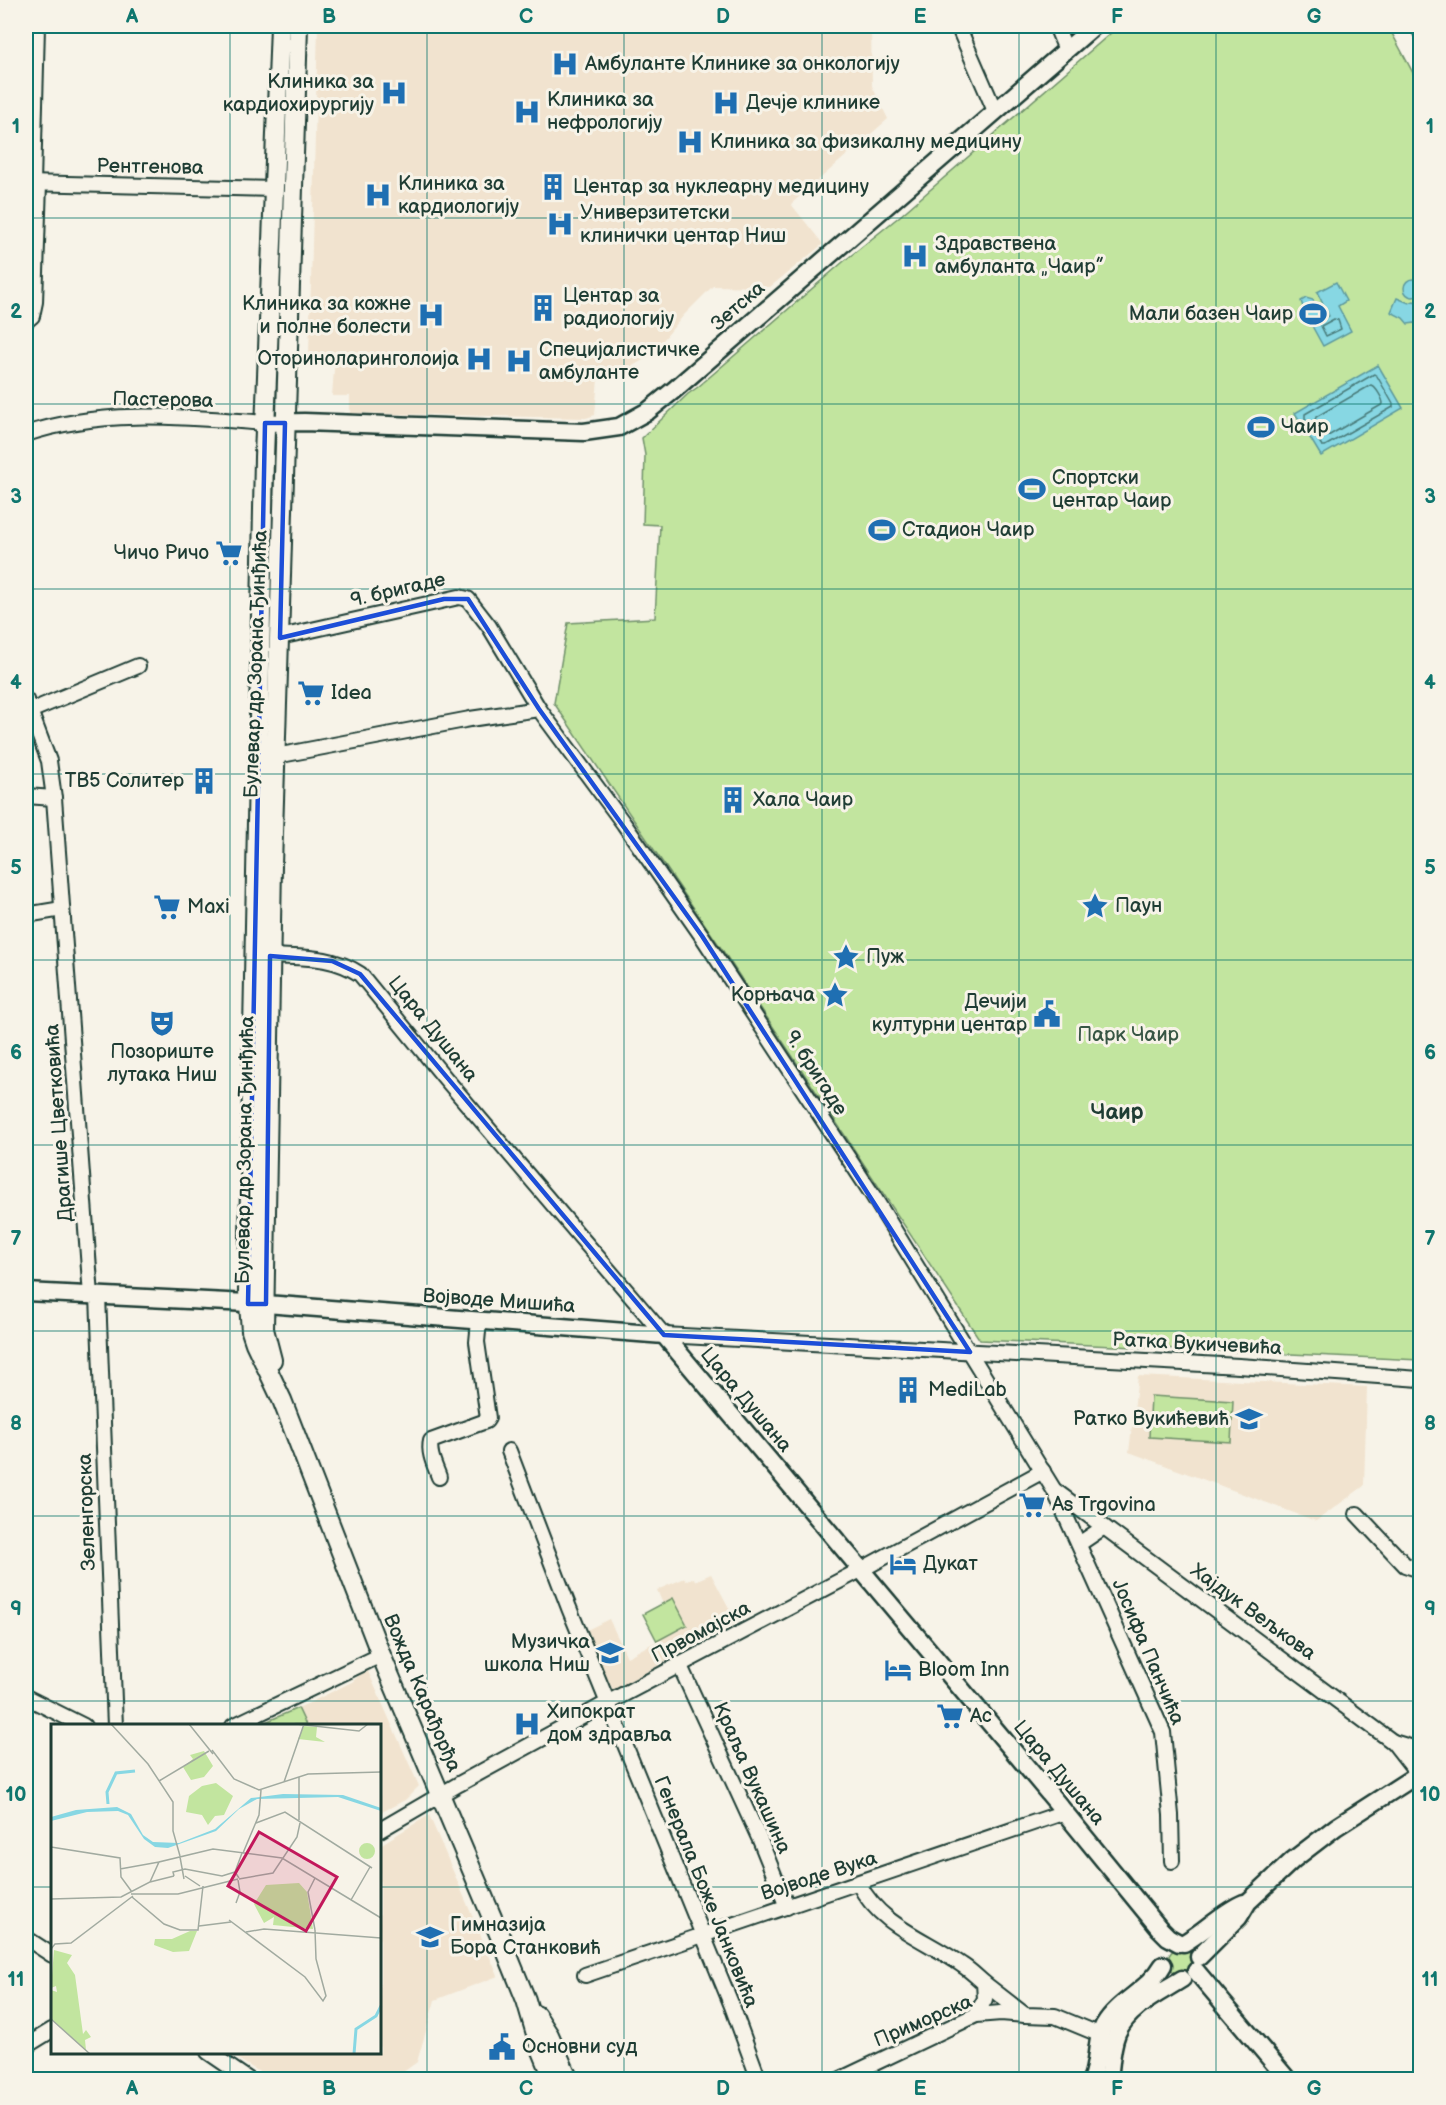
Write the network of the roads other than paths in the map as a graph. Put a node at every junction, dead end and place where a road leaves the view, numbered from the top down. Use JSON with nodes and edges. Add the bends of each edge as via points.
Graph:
{"nodes":[{"id":1,"x":37,"y":26,"type":"edge"},
{"id":2,"x":280,"y":26,"type":"edge"},
{"id":3,"x":298,"y":26,"type":"edge"},
{"id":4,"x":958,"y":26,"type":"edge"},
{"id":5,"x":1056,"y":26,"type":"edge"},
{"id":6,"x":1094,"y":26,"type":"edge"},
{"id":7,"x":1065,"y":50,"type":"junction"},
{"id":8,"x":995,"y":111,"type":"junction"},
{"id":9,"x":33,"y":184,"type":"edge"},
{"id":10,"x":273,"y":189,"type":"junction"},
{"id":11,"x":26,"y":321,"type":"edge"},
{"id":12,"x":265,"y":423,"type":"junction"},
{"id":13,"x":285,"y":423,"type":"junction"},
{"id":14,"x":26,"y":434,"type":"edge"},
{"id":15,"x":280,"y":637,"type":"junction"},
{"id":16,"x":138,"y":666,"type":"dead end"},
{"id":17,"x":28,"y":705,"type":"edge"},
{"id":18,"x":539,"y":709,"type":"junction"},
{"id":19,"x":276,"y":756,"type":"junction"},
{"id":20,"x":26,"y":796,"type":"edge"},
{"id":21,"x":54,"y":798,"type":"junction"},
{"id":22,"x":62,"y":909,"type":"junction"},
{"id":23,"x":26,"y":915,"type":"edge"},
{"id":24,"x":270,"y":956,"type":"junction"},
{"id":25,"x":26,"y":1292,"type":"edge"},
{"id":26,"x":95,"y":1296,"type":"junction"},
{"id":27,"x":257,"y":1304,"type":"junction"},
{"id":28,"x":479,"y":1321,"type":"junction"},
{"id":29,"x":664,"y":1335,"type":"junction"},
{"id":30,"x":970,"y":1352,"type":"junction"},
{"id":31,"x":1420,"y":1379,"type":"edge"},
{"id":32,"x":509,"y":1451,"type":"dead end"},
{"id":33,"x":1043,"y":1471,"type":"junction"},
{"id":34,"x":439,"y":1477,"type":"dead end"},
{"id":35,"x":1054,"y":1490,"type":"junction"},
{"id":36,"x":1357,"y":1514,"type":"dead end"},
{"id":37,"x":1104,"y":1527,"type":"junction"},
{"id":38,"x":1079,"y":1544,"type":"junction"},
{"id":39,"x":861,"y":1569,"type":"junction"},
{"id":40,"x":1420,"y":1570,"type":"edge"},
{"id":41,"x":381,"y":1655,"type":"junction"},
{"id":42,"x":680,"y":1666,"type":"junction"},
{"id":43,"x":26,"y":1697,"type":"edge"},
{"id":44,"x":609,"y":1702,"type":"junction"},
{"id":45,"x":82,"y":1724,"type":"edge"},
{"id":46,"x":115,"y":1724,"type":"edge"},
{"id":47,"x":235,"y":1724,"type":"edge"},
{"id":48,"x":1393,"y":1742,"type":"junction"},
{"id":49,"x":1420,"y":1750,"type":"edge"},
{"id":50,"x":1419,"y":1774,"type":"edge"},
{"id":51,"x":440,"y":1794,"type":"junction"},
{"id":52,"x":1065,"y":1812,"type":"junction"},
{"id":53,"x":381,"y":1829,"type":"edge"},
{"id":54,"x":1173,"y":1861,"type":"dead end"},
{"id":55,"x":859,"y":1884,"type":"junction"},
{"id":56,"x":1248,"y":1902,"type":"junction"},
{"id":57,"x":787,"y":1907,"type":"junction"},
{"id":58,"x":702,"y":1935,"type":"junction"},
{"id":59,"x":26,"y":1938,"type":"edge"},
{"id":60,"x":1173,"y":1951,"type":"junction"},
{"id":61,"x":51,"y":1954,"type":"edge"},
{"id":62,"x":1192,"y":1969,"type":"junction"},
{"id":63,"x":585,"y":1976,"type":"dead end"},
{"id":64,"x":984,"y":1983,"type":"junction"},
{"id":65,"x":526,"y":2000,"type":"junction"},
{"id":66,"x":976,"y":2015,"type":"junction"},
{"id":67,"x":1026,"y":2015,"type":"junction"},
{"id":68,"x":51,"y":2031,"type":"edge"},
{"id":69,"x":1101,"y":2034,"type":"junction"},
{"id":70,"x":26,"y":2046,"type":"edge"},
{"id":71,"x":211,"y":2054,"type":"edge"},
{"id":72,"x":249,"y":2079,"type":"edge"},
{"id":73,"x":554,"y":2079,"type":"edge"},
{"id":74,"x":569,"y":2079,"type":"edge"},
{"id":75,"x":759,"y":2079,"type":"edge"},
{"id":76,"x":839,"y":2079,"type":"edge"},
{"id":77,"x":1091,"y":2079,"type":"edge"},
{"id":78,"x":1109,"y":2079,"type":"edge"},
{"id":79,"x":1288,"y":2079,"type":"edge"}],
"edges":[{"from":1,"to":9,"type":"street"},
{"from":2,"to":10,"type":"main road","name":"Булевар др Зорана Ђинђића"},
{"from":3,"to":13,"type":"main road","name":"Булевар др Зорана Ђинђића"},
{"from":4,"to":8,"type":"street"},
{"from":5,"to":7,"type":"street"},
{"from":6,"to":7,"type":"street","name":"Зетска"},
{"from":7,"to":8,"type":"street","name":"Зетска"},
{"from":8,"to":13,"type":"street","name":"Зетска","via":[[674,390],[619,427],[584,432]]},
{"from":9,"to":10,"type":"street","name":"Рентгенова"},
{"from":9,"to":11,"type":"street","via":[[35,302],[32,316]]},
{"from":10,"to":12,"type":"main road","name":"Булевар др Зорана Ђинђића"},
{"from":12,"to":13,"type":"street","name":"Зетска"},
{"from":12,"to":14,"type":"street","name":"Пастерова","via":[[171,416],[114,417]]},
{"from":12,"to":27,"type":"main road","name":"Булевар др Зорана Ђинђића"},
{"from":13,"to":15,"type":"main road","name":"Булевар др Зорана Ђинђића"},
{"from":15,"to":18,"type":"street","name":"9. бригаде","via":[[464,597],[489,626]]},
{"from":15,"to":19,"type":"main road","name":"Булевар др Зорана Ђинђића"},
{"from":16,"to":17,"type":"street"},
{"from":17,"to":21,"type":"street","name":"Драгише Цветковића","via":[[49,761]]},
{"from":18,"to":19,"type":"street","via":[[470,718]]},
{"from":18,"to":30,"type":"street","name":"9. бригаде","via":[[702,936],[872,1194]]},
{"from":19,"to":24,"type":"main road","name":"Булевар др Зорана Ђинђића"},
{"from":20,"to":21,"type":"street"},
{"from":21,"to":22,"type":"street","name":"Драгише Цветковића"},
{"from":22,"to":23,"type":"street"},
{"from":22,"to":26,"type":"street","name":"Драгише Цветковића"},
{"from":24,"to":27,"type":"main road","name":"Булевар др Зорана Ђинђића"},
{"from":24,"to":29,"type":"street","name":"Цара Душана","via":[[343,963],[360,974]]},
{"from":25,"to":26,"type":"street","name":"Војводе Мишића"},
{"from":26,"to":27,"type":"street","name":"Војводе Мишића"},
{"from":26,"to":46,"type":"street","name":"Зеленгорска"},
{"from":27,"to":28,"type":"street","name":"Војводе Мишића"},
{"from":27,"to":41,"type":"main road","name":"Вожда Карађорђа","via":[[282,1400]]},
{"from":28,"to":29,"type":"street","name":"Војводе Мишића"},
{"from":28,"to":34,"type":"street","via":[[477,1342],[488,1418],[431,1441]]},
{"from":29,"to":30,"type":"street","name":"Војводе Мишића"},
{"from":29,"to":39,"type":"street","name":"Цара Душана"},
{"from":30,"to":31,"type":"street","name":"Ратка Вукичевића"},
{"from":30,"to":33,"type":"street","name":"9. бригаде"},
{"from":32,"to":44,"type":"street","name":"Генерала Боже Јанковића"},
{"from":33,"to":35,"type":"street","name":"Јосифа Панчића"},
{"from":33,"to":39,"type":"street","name":"Првомајска"},
{"from":35,"to":37,"type":"street","name":"Хајдук Вељкова"},
{"from":35,"to":38,"type":"street","name":"Јосифа Панчића"},
{"from":36,"to":40,"type":"street","via":[[1404,1565]]},
{"from":37,"to":38,"type":"street"},
{"from":37,"to":48,"type":"street","name":"Хајдук Вељкова"},
{"from":38,"to":54,"type":"street","name":"Јосифа Панчића","via":[[1163,1732]]},
{"from":39,"to":42,"type":"street","name":"Првомајска"},
{"from":39,"to":52,"type":"street","name":"Цара Душана"},
{"from":41,"to":47,"type":"street"},
{"from":41,"to":51,"type":"main road","name":"Вожда Карађорђа"},
{"from":42,"to":44,"type":"street","name":"Првомајска"},
{"from":42,"to":57,"type":"street","name":"Краља Вукашина"},
{"from":43,"to":45,"type":"street"},
{"from":44,"to":51,"type":"street","name":"Првомајска"},
{"from":44,"to":58,"type":"street","name":"Генерала Боже Јанковића"},
{"from":48,"to":49,"type":"street"},
{"from":48,"to":50,"type":"street","name":"Хајдук Вељкова"},
{"from":50,"to":56,"type":"street","via":[[1336,1827]]},
{"from":51,"to":53,"type":"street","name":"Првомајска"},
{"from":51,"to":65,"type":"main road","name":"Вожда Карађорђа"},
{"from":52,"to":55,"type":"street","name":"Војводе Вука"},
{"from":52,"to":60,"type":"street","name":"Цара Душана","via":[[1168,1937]]},
{"from":55,"to":57,"type":"street","name":"Војводе Вука"},
{"from":55,"to":64,"type":"street","via":[[883,1915]]},
{"from":56,"to":60,"type":"street","via":[[1233,1908]]},
{"from":56,"to":62,"type":"street"},
{"from":57,"to":58,"type":"street","name":"Војводе Вука"},
{"from":58,"to":63,"type":"street","name":"Војводе Вука"},
{"from":58,"to":75,"type":"street","name":"Генерала Боже Јанковића"},
{"from":59,"to":61,"type":"street"},
{"from":60,"to":62,"type":"street","via":[[1194,1948]]},
{"from":60,"to":62,"type":"street","via":[[1168,1974]]},
{"from":60,"to":69,"type":"street","via":[[1149,1982],[1112,2014]]},
{"from":62,"to":78,"type":"street","via":[[1122,2024],[1111,2057]]},
{"from":62,"to":79,"type":"street"},
{"from":64,"to":66,"type":"street","via":[[985,1999]]},
{"from":64,"to":67,"type":"street"},
{"from":65,"to":73,"type":"main road","name":"Вожда Карађорђа"},
{"from":65,"to":74,"type":"main road","name":"Вожда Карађорђа","via":[[549,2035]]},
{"from":66,"to":67,"type":"street","name":"Приморска"},
{"from":66,"to":76,"type":"street","name":"Приморска"},
{"from":67,"to":69,"type":"street","name":"Приморска","via":[[1055,2016]]},
{"from":68,"to":70,"type":"street"},
{"from":69,"to":77,"type":"street"},
{"from":71,"to":72,"type":"street"}]}
